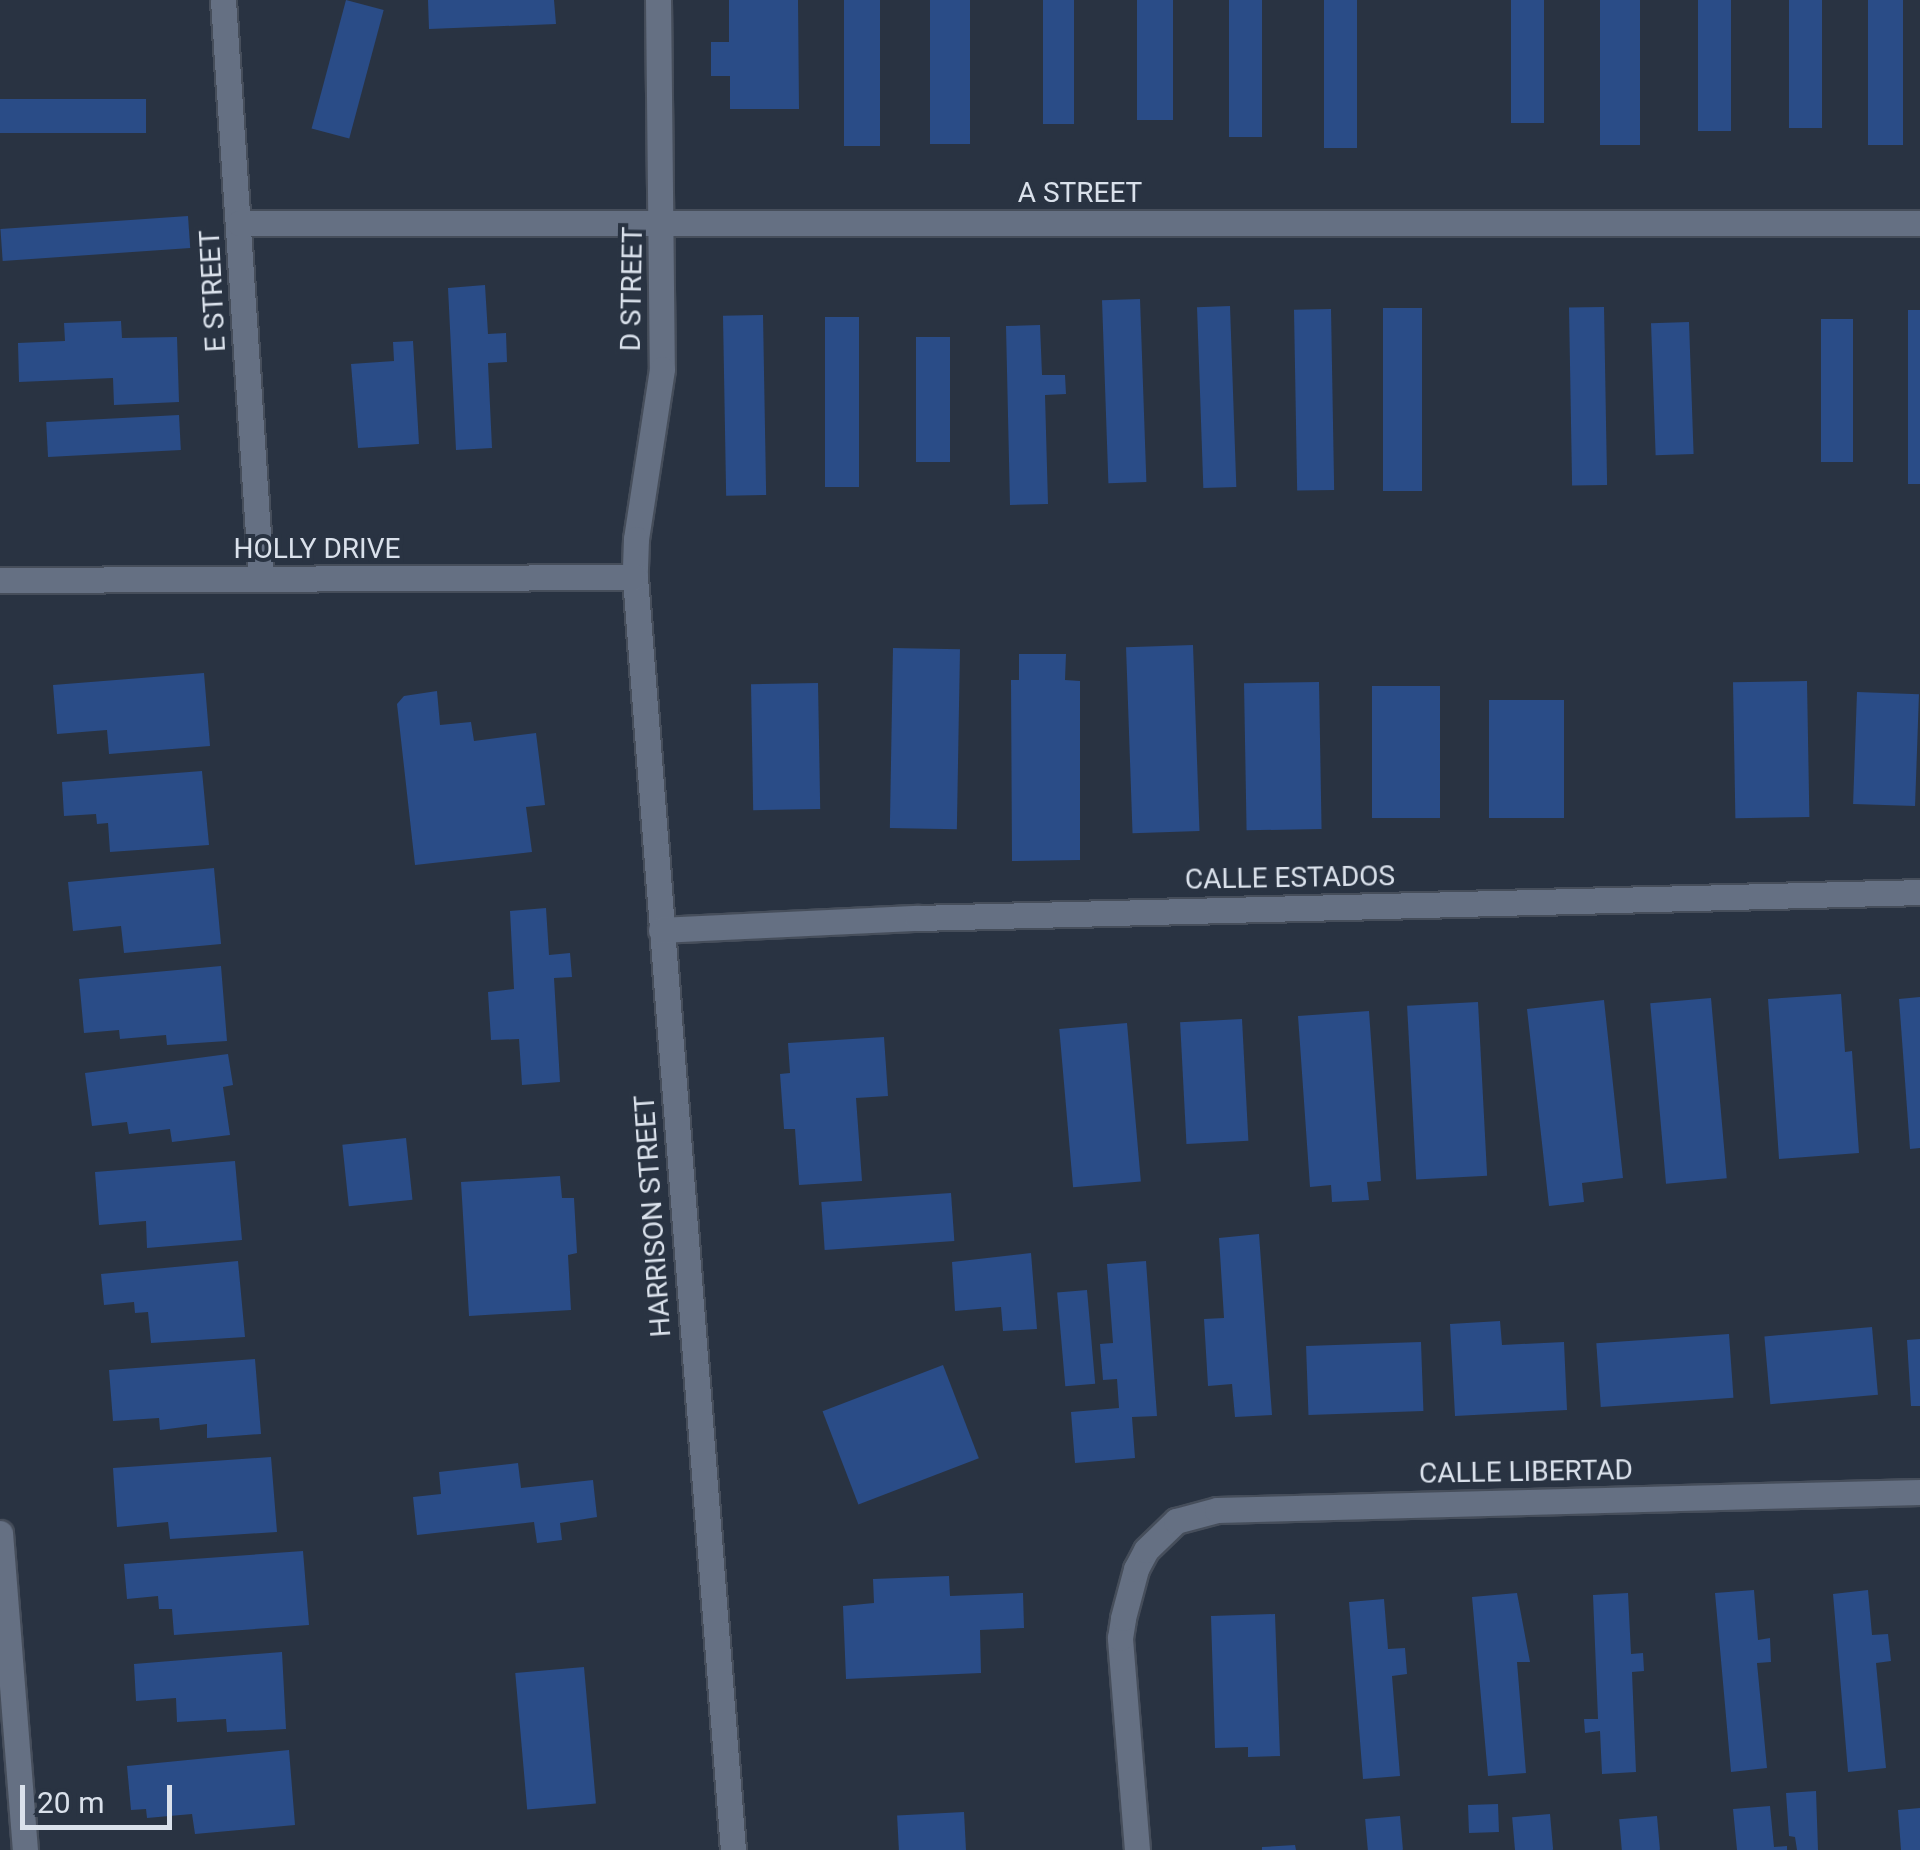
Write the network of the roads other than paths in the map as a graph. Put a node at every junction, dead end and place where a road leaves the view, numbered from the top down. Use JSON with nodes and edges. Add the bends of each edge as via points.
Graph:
{"nodes":[{"id":1,"x":223,"y":0,"type":"edge"},
{"id":2,"x":658,"y":0,"type":"edge"},
{"id":3,"x":239,"y":223,"type":"junction"},
{"id":4,"x":664,"y":223,"type":"junction"},
{"id":5,"x":1920,"y":223,"type":"edge"},
{"id":6,"x":635,"y":578,"type":"junction"},
{"id":7,"x":261,"y":579,"type":"junction"},
{"id":8,"x":0,"y":580,"type":"edge"},
{"id":9,"x":1920,"y":892,"type":"edge"},
{"id":10,"x":661,"y":930,"type":"junction"},
{"id":11,"x":1920,"y":1492,"type":"edge"},
{"id":12,"x":0,"y":1532,"type":"edge"},
{"id":13,"x":25,"y":1850,"type":"edge"},
{"id":14,"x":733,"y":1850,"type":"edge"},
{"id":15,"x":1137,"y":1850,"type":"edge"}],
"edges":[{"from":1,"to":3,"type":"street","name":"E STREET"},
{"from":2,"to":4,"type":"street","name":"D STREET"},
{"from":3,"to":4,"type":"street","name":"A STREET"},
{"from":3,"to":7,"type":"street","name":"E STREET"},
{"from":4,"to":5,"type":"street","name":"A STREET"},
{"from":4,"to":6,"type":"street","name":"D STREET","via":[[659,406]]},
{"from":6,"to":7,"type":"street","name":"HOLLY DRIVE"},
{"from":6,"to":10,"type":"street","name":"HARRISON STREET"},
{"from":7,"to":8,"type":"street","name":"HOLLY DRIVE"},
{"from":9,"to":10,"type":"street","name":"CALLE ESTADOS"},
{"from":10,"to":14,"type":"street","name":"HARRISON STREET"},
{"from":11,"to":15,"type":"street","name":"CALLE LIBERTAD","via":[[1217,1510],[1176,1521],[1146,1550],[1120,1638]]},
{"from":12,"to":13,"type":"street"}]}
